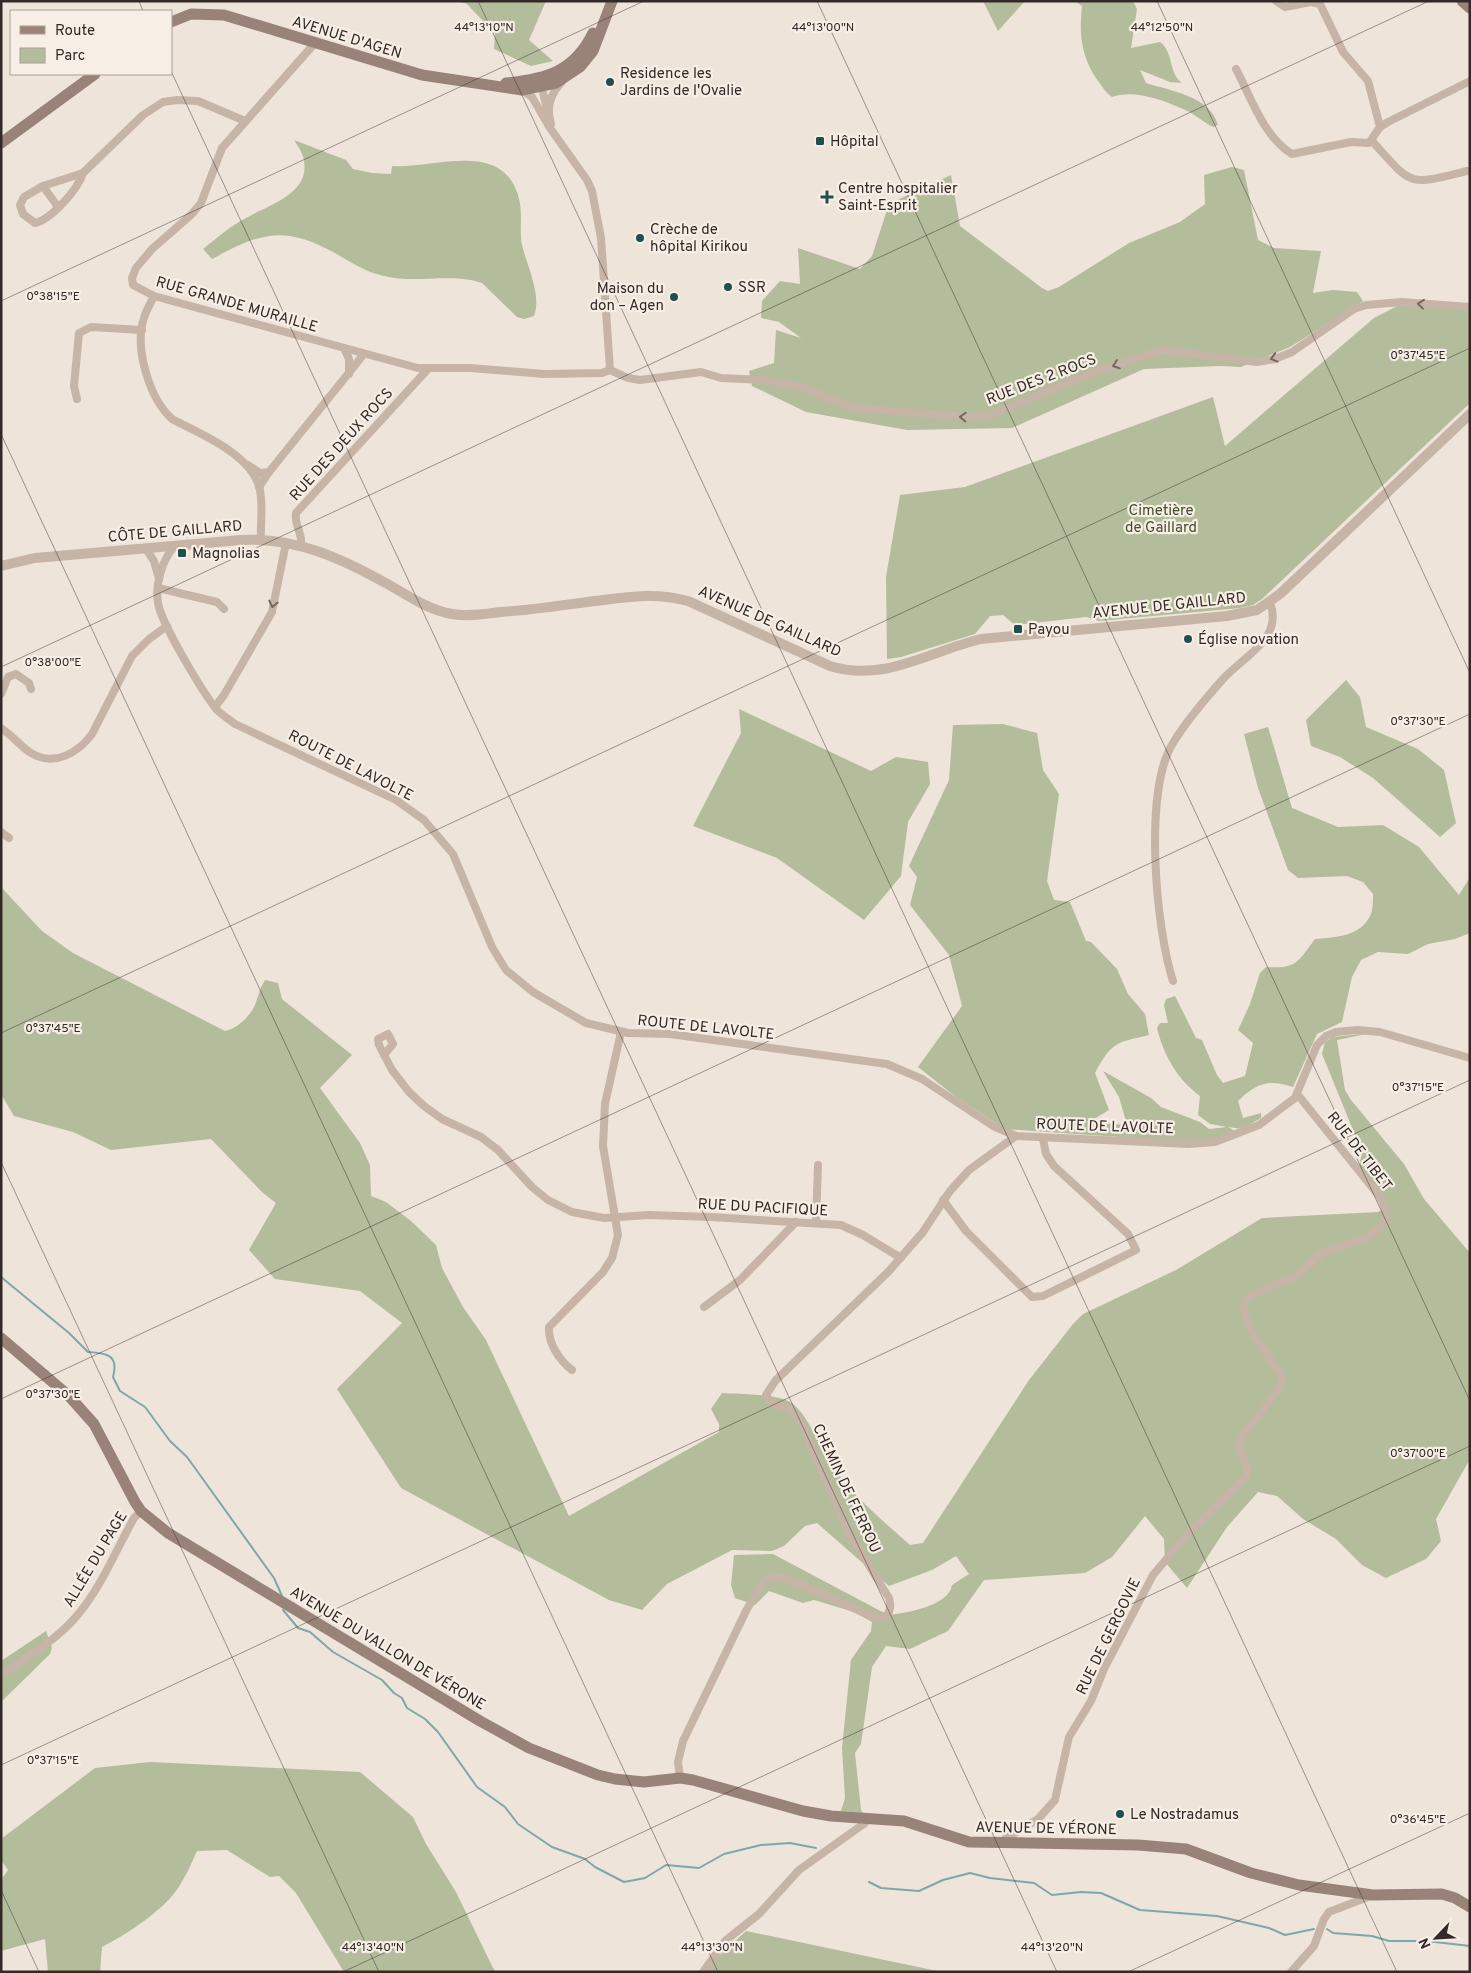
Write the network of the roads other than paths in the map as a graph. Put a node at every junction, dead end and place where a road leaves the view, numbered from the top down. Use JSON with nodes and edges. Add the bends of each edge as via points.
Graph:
{"nodes":[{"id":1,"x":610,"y":1,"type":"edge"},
{"id":2,"x":1276,"y":1,"type":"edge"},
{"id":3,"x":1462,"y":1,"type":"edge"},
{"id":4,"x":1470,"y":8,"type":"edge"},
{"id":5,"x":172,"y":22,"type":"edge"},
{"id":6,"x":314,"y":43,"type":"junction"},
{"id":7,"x":1236,"y":68,"type":"dead end"},
{"id":8,"x":574,"y":72,"type":"junction"},
{"id":9,"x":94,"y":75,"type":"edge"},
{"id":10,"x":1470,"y":81,"type":"edge"},
{"id":11,"x":533,"y":86,"type":"junction"},
{"id":12,"x":537,"y":105,"type":"junction"},
{"id":13,"x":548,"y":109,"type":"junction"},
{"id":14,"x":245,"y":121,"type":"junction"},
{"id":15,"x":1380,"y":127,"type":"junction"},
{"id":16,"x":1372,"y":141,"type":"junction"},
{"id":17,"x":1,"y":143,"type":"edge"},
{"id":18,"x":564,"y":148,"type":"junction"},
{"id":19,"x":1467,"y":171,"type":"dead end"},
{"id":20,"x":82,"y":173,"type":"junction"},
{"id":21,"x":44,"y":186,"type":"junction"},
{"id":22,"x":58,"y":207,"type":"junction"},
{"id":23,"x":154,"y":296,"type":"junction"},
{"id":24,"x":1470,"y":307,"type":"edge"},
{"id":25,"x":142,"y":330,"type":"junction"},
{"id":26,"x":344,"y":348,"type":"junction"},
{"id":27,"x":364,"y":354,"type":"junction"},
{"id":28,"x":428,"y":369,"type":"junction"},
{"id":29,"x":610,"y":370,"type":"junction"},
{"id":30,"x":349,"y":374,"type":"junction"},
{"id":31,"x":78,"y":399,"type":"dead end"},
{"id":32,"x":1470,"y":414,"type":"edge"},
{"id":33,"x":235,"y":455,"type":"junction"},
{"id":34,"x":269,"y":472,"type":"junction"},
{"id":35,"x":259,"y":487,"type":"junction"},
{"id":36,"x":261,"y":540,"type":"junction"},
{"id":37,"x":286,"y":543,"type":"junction"},
{"id":38,"x":301,"y":545,"type":"junction"},
{"id":39,"x":175,"y":546,"type":"junction"},
{"id":40,"x":146,"y":549,"type":"junction"},
{"id":41,"x":349,"y":563,"type":"joint"},
{"id":42,"x":1,"y":566,"type":"edge"},
{"id":43,"x":159,"y":584,"type":"junction"},
{"id":44,"x":1270,"y":603,"type":"junction"},
{"id":45,"x":224,"y":609,"type":"dead end"},
{"id":46,"x":167,"y":626,"type":"junction"},
{"id":47,"x":31,"y":689,"type":"dead end"},
{"id":48,"x":1,"y":694,"type":"edge"},
{"id":49,"x":215,"y":707,"type":"junction"},
{"id":50,"x":1,"y":728,"type":"edge"},
{"id":51,"x":1,"y":832,"type":"edge"},
{"id":52,"x":9,"y":838,"type":"dead end"},
{"id":53,"x":1173,"y":981,"type":"dead end"},
{"id":54,"x":621,"y":1032,"type":"junction"},
{"id":55,"x":384,"y":1055,"type":"dead end"},
{"id":56,"x":1470,"y":1058,"type":"edge"},
{"id":57,"x":1298,"y":1094,"type":"junction"},
{"id":58,"x":1002,"y":1131,"type":"junction"},
{"id":59,"x":1016,"y":1136,"type":"junction"},
{"id":60,"x":1043,"y":1139,"type":"junction"},
{"id":61,"x":999,"y":1147,"type":"junction"},
{"id":62,"x":818,"y":1165,"type":"dead end"},
{"id":63,"x":944,"y":1200,"type":"junction"},
{"id":64,"x":615,"y":1218,"type":"junction"},
{"id":65,"x":796,"y":1222,"type":"junction"},
{"id":66,"x":816,"y":1223,"type":"junction"},
{"id":67,"x":901,"y":1258,"type":"junction"},
{"id":68,"x":1249,"y":1296,"type":"joint"},
{"id":69,"x":704,"y":1307,"type":"dead end"},
{"id":70,"x":1,"y":1338,"type":"edge"},
{"id":71,"x":572,"y":1370,"type":"dead end"},
{"id":72,"x":141,"y":1511,"type":"junction"},
{"id":73,"x":1,"y":1675,"type":"edge"},
{"id":74,"x":680,"y":1778,"type":"junction"},
{"id":75,"x":855,"y":1818,"type":"joint"},
{"id":76,"x":868,"y":1818,"type":"junction"},
{"id":77,"x":1003,"y":1843,"type":"junction"},
{"id":78,"x":1373,"y":1895,"type":"junction"},
{"id":79,"x":1470,"y":1907,"type":"edge"},
{"id":80,"x":703,"y":1972,"type":"edge"},
{"id":81,"x":1291,"y":1972,"type":"edge"}],
"edges":[{"from":1,"to":8,"type":"main road","via":[[592,51]]},
{"from":1,"to":11,"type":"main road","via":[[578,56]]},
{"from":2,"to":15,"type":"street","via":[[1285,7],[1311,2],[1320,4],[1343,52],[1368,81]]},
{"from":3,"to":4,"type":"main road"},
{"from":5,"to":6,"type":"main road","name":"AVENUE D'AGEN","via":[[191,14],[224,15]]},
{"from":6,"to":11,"type":"main road","name":"AVENUE D'AGEN","via":[[422,75],[487,86]]},
{"from":6,"to":14,"type":"street","name":"RUE GRANDE MURAILLE"},
{"from":7,"to":16,"type":"street","via":[[1271,134],[1292,154]]},
{"from":8,"to":11,"type":"main road","via":[[556,83]]},
{"from":8,"to":13,"type":"street","via":[[554,91]]},
{"from":9,"to":17,"type":"main road"},
{"from":10,"to":15,"type":"street"},
{"from":11,"to":12,"type":"street"},
{"from":11,"to":12,"type":"street"},
{"from":11,"to":13,"type":"street"},
{"from":12,"to":18,"type":"street"},
{"from":13,"to":18,"type":"street"},
{"from":14,"to":20,"type":"street","via":[[198,101],[163,102],[143,115]]},
{"from":14,"to":23,"type":"street","name":"RUE GRANDE MURAILLE","via":[[222,148],[201,203],[136,268],[133,286]]},
{"from":15,"to":16,"type":"street"},
{"from":16,"to":19,"type":"street","via":[[1402,174],[1412,180],[1428,180]]},
{"from":18,"to":29,"type":"street","via":[[587,180],[598,217]]},
{"from":20,"to":21,"type":"street"},
{"from":20,"to":22,"type":"street","via":[[75,189]]},
{"from":21,"to":22,"type":"street"},
{"from":21,"to":22,"type":"street","via":[[24,197],[20,205],[23,214],[38,223]]},
{"from":23,"to":25,"type":"street","via":[[143,319]]},
{"from":23,"to":26,"type":"street","name":"RUE GRANDE MURAILLE"},
{"from":24,"to":29,"type":"street","name":"RUE DES 2 ROCS","one_way":true,"via":[[1391,301],[1366,305],[1354,309],[1292,352],[1257,362],[1172,350],[1151,352],[990,415],[970,417],[853,408],[804,388],[766,380],[721,378],[701,372],[640,380]]},
{"from":25,"to":31,"type":"street","via":[[91,327],[79,333],[74,386]]},
{"from":25,"to":33,"type":"street","via":[[145,372],[164,411]]},
{"from":26,"to":27,"type":"street","name":"RUE GRANDE MURAILLE"},
{"from":26,"to":30,"type":"street","via":[[349,359]]},
{"from":27,"to":28,"type":"street","name":"RUE GRANDE MURAILLE"},
{"from":27,"to":30,"type":"street"},
{"from":28,"to":29,"type":"street","name":"RUE GRANDE MURAILLE","via":[[470,368],[544,374],[602,373]]},
{"from":28,"to":38,"type":"street","name":"RUE DES DEUX ROCS","via":[[296,513]]},
{"from":30,"to":34,"type":"street"},
{"from":32,"to":44,"type":"street","name":"AVENUE DE GAILLARD"},
{"from":33,"to":34,"type":"street","via":[[260,473]]},
{"from":33,"to":35,"type":"street"},
{"from":34,"to":35,"type":"street"},
{"from":35,"to":36,"type":"street"},
{"from":36,"to":37,"type":"street","name":"CÔTE DE GAILLARD"},
{"from":36,"to":39,"type":"street","name":"CÔTE DE GAILLARD"},
{"from":37,"to":38,"type":"street","name":"CÔTE DE GAILLARD"},
{"from":37,"to":49,"type":"street","one_way":true,"via":[[272,612]]},
{"from":38,"to":41,"type":"street","name":"CÔTE DE GAILLARD"},
{"from":39,"to":40,"type":"street","name":"CÔTE DE GAILLARD"},
{"from":39,"to":43,"type":"street","via":[[166,557]]},
{"from":40,"to":42,"type":"street","name":"CÔTE DE GAILLARD","via":[[35,558]]},
{"from":40,"to":43,"type":"street","via":[[154,562]]},
{"from":41,"to":44,"type":"street","name":"AVENUE DE GAILLARD","via":[[427,606],[452,615],[665,595],[688,601],[830,666],[855,672],[890,670],[955,645],[981,639],[1227,616],[1257,610]]},
{"from":43,"to":45,"type":"street","via":[[217,602]]},
{"from":43,"to":46,"type":"street","name":"ROUTE DE LAVOLTE","via":[[158,606]]},
{"from":44,"to":53,"type":"street","via":[[1272,620],[1264,642],[1224,678],[1191,718],[1171,746],[1161,775],[1157,806],[1156,896]]},
{"from":46,"to":49,"type":"street","name":"ROUTE DE LAVOLTE"},
{"from":46,"to":50,"type":"street","via":[[132,656],[92,734],[72,753],[59,758],[45,758],[31,752]]},
{"from":47,"to":48,"type":"street","via":[[29,683],[16,674],[8,677]]},
{"from":49,"to":54,"type":"street","name":"ROUTE DE LAVOLTE","via":[[235,724],[396,800],[417,814],[453,854],[492,947],[506,970],[533,992],[586,1023]]},
{"from":51,"to":52,"type":"street"},
{"from":54,"to":58,"type":"street","name":"ROUTE DE LAVOLTE","via":[[670,1034],[887,1064],[922,1079]]},
{"from":54,"to":64,"type":"street","via":[[605,1104],[602,1146]]},
{"from":55,"to":64,"type":"street","name":"RUE DU PACIFIQUE","via":[[409,1092],[424,1106],[442,1119],[481,1137],[548,1200],[593,1218]]},
{"from":56,"to":57,"type":"street","via":[[1380,1032],[1336,1032],[1326,1036],[1317,1046]]},
{"from":57,"to":60,"type":"street","name":"ROUTE DE LAVOLTE","via":[[1259,1125],[1215,1142]]},
{"from":57,"to":68,"type":"street","name":"RUE DE TIBET","via":[[1380,1197],[1386,1222],[1370,1236],[1321,1254],[1297,1276]]},
{"from":58,"to":59,"type":"street","name":"ROUTE DE LAVOLTE"},
{"from":58,"to":61,"type":"street","via":[[1004,1137]]},
{"from":59,"to":60,"type":"street","name":"ROUTE DE LAVOLTE"},
{"from":59,"to":61,"type":"street","name":"CHEMIN DE FERROU"},
{"from":60,"to":63,"type":"street","via":[[1049,1159],[1128,1234],[1136,1250],[1043,1296],[1032,1297],[960,1226]]},
{"from":61,"to":63,"type":"street","name":"CHEMIN DE FERROU","via":[[976,1162]]},
{"from":62,"to":66,"type":"street"},
{"from":63,"to":67,"type":"street","name":"CHEMIN DE FERROU"},
{"from":64,"to":65,"type":"street","name":"RUE DU PACIFIQUE","via":[[649,1215]]},
{"from":64,"to":71,"type":"street","via":[[618,1235],[608,1264],[550,1327],[551,1342],[563,1363]]},
{"from":65,"to":66,"type":"street","name":"RUE DU PACIFIQUE"},
{"from":65,"to":69,"type":"street","via":[[740,1280]]},
{"from":66,"to":67,"type":"street","name":"RUE DU PACIFIQUE","via":[[841,1225]]},
{"from":67,"to":74,"type":"street","name":"CHEMIN DE FERROU","via":[[775,1382],[765,1396],[771,1403],[792,1410],[802,1423],[849,1533],[889,1598],[888,1614],[876,1618],[786,1578],[764,1580],[683,1741],[678,1762]]},
{"from":68,"to":77,"type":"street","name":"RUE DE GERGOVIE","via":[[1244,1301],[1244,1313],[1283,1383],[1255,1417],[1240,1442],[1239,1449],[1248,1467],[1246,1476],[1190,1531],[1153,1575],[1104,1669],[1091,1702],[1069,1737],[1055,1800],[1038,1819]]},
{"from":70,"to":72,"type":"main road","name":"AVENUE DU VALLON DE VÉRONE","via":[[69,1396],[94,1424]]},
{"from":72,"to":73,"type":"street","name":"ALLÉE DU PAGE","via":[[134,1518],[98,1587],[74,1620],[47,1644]]},
{"from":72,"to":74,"type":"main road","name":"AVENUE DU VALLON DE VÉRONE","via":[[168,1533],[529,1748],[616,1779],[644,1782]]},
{"from":74,"to":75,"type":"main road","name":"AVENUE DU VALLON DE VÉRONE","via":[[803,1811]]},
{"from":75,"to":76,"type":"main road","name":"AVENUE DE VÉRONE"},
{"from":76,"to":77,"type":"main road","name":"AVENUE DE VÉRONE","via":[[904,1821],[962,1841]]},
{"from":76,"to":80,"type":"street","via":[[799,1870],[759,1914],[725,1941]]},
{"from":77,"to":78,"type":"main road","name":"AVENUE DE VÉRONE","via":[[1186,1849],[1272,1879]]},
{"from":78,"to":79,"type":"main road","name":"AVENUE DE VÉRONE","via":[[1442,1894]]},
{"from":78,"to":81,"type":"street","via":[[1329,1912],[1314,1946]]}]}
